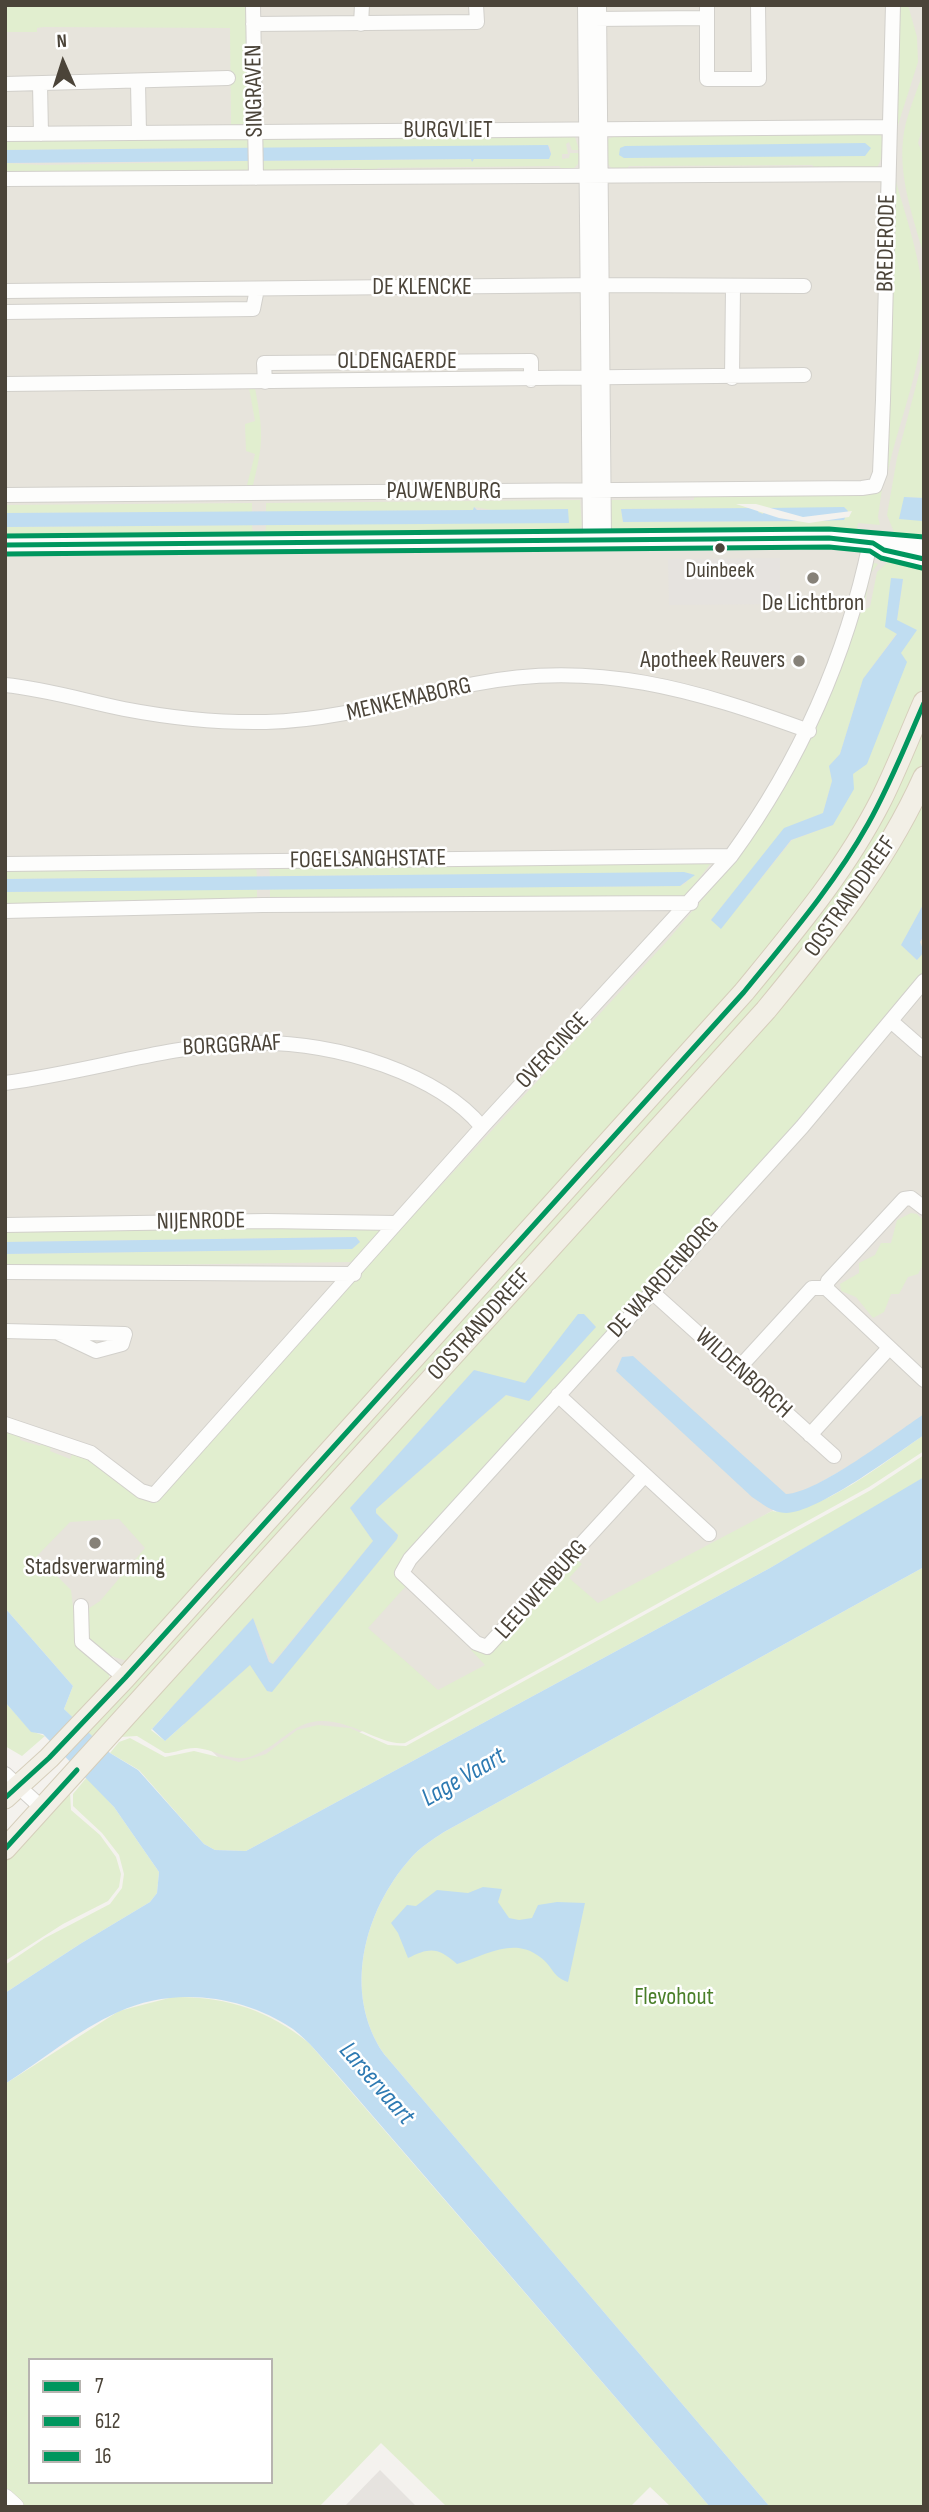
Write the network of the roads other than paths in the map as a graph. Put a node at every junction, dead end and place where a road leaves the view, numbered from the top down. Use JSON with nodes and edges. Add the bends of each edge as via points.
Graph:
{"nodes":[{"id":1,"x":253,"y":5,"type":"edge"},
{"id":2,"x":362,"y":5,"type":"edge"},
{"id":3,"x":476,"y":5,"type":"edge"},
{"id":4,"x":758,"y":5,"type":"edge"},
{"id":5,"x":892,"y":5,"type":"edge"},
{"id":6,"x":707,"y":11,"type":"edge"},
{"id":7,"x":592,"y":12,"type":"edge"},
{"id":8,"x":253,"y":24,"type":"junction"},
{"id":9,"x":361,"y":24,"type":"junction"},
{"id":10,"x":228,"y":78,"type":"dead end"},
{"id":11,"x":138,"y":83,"type":"junction"},
{"id":12,"x":40,"y":84,"type":"junction"},
{"id":13,"x":5,"y":85,"type":"edge"},
{"id":14,"x":890,"y":127,"type":"junction"},
{"id":15,"x":593,"y":130,"type":"junction"},
{"id":16,"x":139,"y":133,"type":"junction"},
{"id":17,"x":5,"y":134,"type":"edge"},
{"id":18,"x":41,"y":134,"type":"junction"},
{"id":19,"x":255,"y":136,"type":"junction"},
{"id":20,"x":256,"y":171,"type":"junction"},
{"id":21,"x":593,"y":174,"type":"junction"},
{"id":22,"x":888,"y":174,"type":"junction"},
{"id":23,"x":5,"y":179,"type":"edge"},
{"id":24,"x":594,"y":285,"type":"junction"},
{"id":25,"x":804,"y":286,"type":"dead end"},
{"id":26,"x":733,"y":287,"type":"junction"},
{"id":27,"x":257,"y":289,"type":"junction"},
{"id":28,"x":5,"y":291,"type":"edge"},
{"id":29,"x":5,"y":312,"type":"edge"},
{"id":30,"x":804,"y":375,"type":"dead end"},
{"id":31,"x":732,"y":378,"type":"junction"},
{"id":32,"x":595,"y":380,"type":"junction"},
{"id":33,"x":5,"y":384,"type":"edge"},
{"id":34,"x":879,"y":480,"type":"joint"},
{"id":35,"x":596,"y":490,"type":"junction"},
{"id":36,"x":5,"y":495,"type":"edge"},
{"id":37,"x":597,"y":540,"type":"junction"},
{"id":38,"x":872,"y":543,"type":"junction"},
{"id":39,"x":5,"y":545,"type":"edge"},
{"id":40,"x":924,"y":546,"type":"edge"},
{"id":41,"x":924,"y":559,"type":"edge"},
{"id":42,"x":5,"y":685,"type":"edge"},
{"id":43,"x":924,"y":702,"type":"edge"},
{"id":44,"x":809,"y":731,"type":"junction"},
{"id":45,"x":924,"y":777,"type":"edge"},
{"id":46,"x":731,"y":856,"type":"junction"},
{"id":47,"x":5,"y":864,"type":"edge"},
{"id":48,"x":691,"y":903,"type":"junction"},
{"id":49,"x":5,"y":911,"type":"edge"},
{"id":50,"x":924,"y":981,"type":"edge"},
{"id":51,"x":892,"y":1022,"type":"junction"},
{"id":52,"x":924,"y":1050,"type":"edge"},
{"id":53,"x":5,"y":1083,"type":"edge"},
{"id":54,"x":482,"y":1127,"type":"junction"},
{"id":55,"x":924,"y":1208,"type":"edge"},
{"id":56,"x":396,"y":1223,"type":"junction"},
{"id":57,"x":5,"y":1225,"type":"edge"},
{"id":58,"x":5,"y":1272,"type":"edge"},
{"id":59,"x":354,"y":1274,"type":"junction"},
{"id":60,"x":826,"y":1288,"type":"junction"},
{"id":61,"x":652,"y":1292,"type":"junction"},
{"id":62,"x":5,"y":1331,"type":"edge"},
{"id":63,"x":58,"y":1333,"type":"dead end"},
{"id":64,"x":888,"y":1348,"type":"junction"},
{"id":65,"x":738,"y":1369,"type":"junction"},
{"id":66,"x":924,"y":1380,"type":"edge"},
{"id":67,"x":558,"y":1395,"type":"junction"},
{"id":68,"x":5,"y":1424,"type":"edge"},
{"id":69,"x":810,"y":1435,"type":"junction"},
{"id":70,"x":834,"y":1457,"type":"dead end"},
{"id":71,"x":645,"y":1475,"type":"junction"},
{"id":72,"x":709,"y":1534,"type":"dead end"},
{"id":73,"x":402,"y":1571,"type":"joint"},
{"id":74,"x":81,"y":1606,"type":"dead end"},
{"id":75,"x":125,"y":1678,"type":"junction"},
{"id":76,"x":10,"y":1786,"type":"edge"},
{"id":77,"x":43,"y":1808,"type":"junction"},
{"id":78,"x":5,"y":1849,"type":"edge"},
{"id":79,"x":5,"y":2498,"type":"edge"},
{"id":80,"x":15,"y":2507,"type":"edge"}],
"edges":[{"from":1,"to":8,"type":"street","name":"SINGRAVEN"},
{"from":2,"to":9,"type":"street"},
{"from":3,"to":9,"type":"street","via":[[477,22]]},
{"from":4,"to":6,"type":"street","via":[[759,79],[707,79]]},
{"from":5,"to":14,"type":"street","name":"BREDERODE"},
{"from":6,"to":7,"type":"street"},
{"from":7,"to":15,"type":"street"},
{"from":8,"to":9,"type":"street"},
{"from":8,"to":19,"type":"street","name":"SINGRAVEN"},
{"from":10,"to":11,"type":"street"},
{"from":11,"to":12,"type":"street"},
{"from":11,"to":16,"type":"street"},
{"from":12,"to":13,"type":"street"},
{"from":12,"to":18,"type":"street"},
{"from":14,"to":15,"type":"street","name":"BURGVLIET"},
{"from":14,"to":22,"type":"street","name":"BREDERODE"},
{"from":15,"to":19,"type":"street","name":"BURGVLIET"},
{"from":15,"to":21,"type":"street"},
{"from":16,"to":18,"type":"street","name":"BURGVLIET"},
{"from":16,"to":19,"type":"street","name":"BURGVLIET"},
{"from":17,"to":18,"type":"street","name":"BURGVLIET"},
{"from":19,"to":20,"type":"street","name":"SINGRAVEN"},
{"from":20,"to":21,"type":"street","name":"BURGVLIET"},
{"from":20,"to":23,"type":"street","name":"BURGVLIET"},
{"from":21,"to":22,"type":"street","name":"BURGVLIET"},
{"from":21,"to":24,"type":"street"},
{"from":22,"to":34,"type":"street","name":"BREDERODE"},
{"from":24,"to":26,"type":"street","name":"DE KLENCKE"},
{"from":24,"to":27,"type":"street","name":"DE KLENCKE"},
{"from":24,"to":32,"type":"street"},
{"from":25,"to":26,"type":"street","name":"DE KLENCKE"},
{"from":26,"to":31,"type":"street"},
{"from":27,"to":28,"type":"street","name":"DE KLENCKE"},
{"from":27,"to":29,"type":"street","via":[[253,309]]},
{"from":30,"to":31,"type":"street","name":"OLDENGAERDE"},
{"from":31,"to":32,"type":"street","name":"OLDENGAERDE"},
{"from":32,"to":33,"type":"street","name":"OLDENGAERDE"},
{"from":32,"to":35,"type":"street"},
{"from":34,"to":35,"type":"street","name":"PAUWENBURG","via":[[875,486],[862,488]]},
{"from":35,"to":36,"type":"street","name":"PAUWENBURG"},
{"from":35,"to":37,"type":"street"},
{"from":37,"to":38,"type":"street","name":"PAUWENBURG","via":[[829,538]]},
{"from":37,"to":39,"type":"street","name":"PAUWENBURG"},
{"from":38,"to":40,"type":"street","name":"PAUWENBURG"},
{"from":38,"to":41,"type":"street","name":"PAUWENBURG"},
{"from":38,"to":44,"type":"street","name":"OVERCINGE","via":[[855,608]]},
{"from":42,"to":44,"type":"street","name":"MENKEMABORG","via":[[166,716],[253,722],[345,715],[519,678],[610,678],[690,690]]},
{"from":43,"to":75,"type":"main road","name":"OOSTRANDDREEF","via":[[880,800],[812,910],[744,992]]},
{"from":44,"to":46,"type":"street","name":"OVERCINGE"},
{"from":45,"to":77,"type":"main road","name":"OOSTRANDDREEF","via":[[910,808],[839,922],[766,1010]]},
{"from":46,"to":47,"type":"street","name":"FOGELSANGHSTATE"},
{"from":46,"to":48,"type":"street","name":"OVERCINGE"},
{"from":48,"to":49,"type":"street","name":"FOGELSANGHSTATE"},
{"from":48,"to":54,"type":"street","name":"OVERCINGE"},
{"from":50,"to":51,"type":"street","name":"DE WAARDENBORG"},
{"from":51,"to":52,"type":"street"},
{"from":51,"to":61,"type":"street","name":"DE WAARDENBORG"},
{"from":53,"to":54,"type":"street","name":"BORGGRAAF","via":[[175,1048],[265,1040],[298,1043],[356,1055],[401,1071],[446,1096]]},
{"from":54,"to":56,"type":"street","name":"OVERCINGE"},
{"from":55,"to":60,"type":"street","via":[[912,1198],[904,1199]]},
{"from":56,"to":57,"type":"street","name":"NIJENRODE"},
{"from":56,"to":59,"type":"street","name":"OVERCINGE"},
{"from":58,"to":59,"type":"street","name":"NIJENRODE"},
{"from":59,"to":68,"type":"street","name":"OVERCINGE","via":[[154,1494],[141,1491],[91,1453]]},
{"from":60,"to":64,"type":"street"},
{"from":60,"to":65,"type":"street","via":[[812,1288]]},
{"from":61,"to":65,"type":"street","name":"WILDENBORCH"},
{"from":61,"to":67,"type":"street","name":"DE WAARDENBORG"},
{"from":62,"to":63,"type":"street"},
{"from":64,"to":66,"type":"street"},
{"from":64,"to":69,"type":"street"},
{"from":65,"to":69,"type":"street","name":"WILDENBORCH"},
{"from":67,"to":71,"type":"street"},
{"from":67,"to":73,"type":"street","name":"DE WAARDENBORG"},
{"from":69,"to":70,"type":"street","name":"WILDENBORCH"},
{"from":71,"to":72,"type":"street"},
{"from":71,"to":73,"type":"street","name":"LEEUWENBURG","via":[[489,1647],[476,1643]]},
{"from":74,"to":75,"type":"street","via":[[82,1642]]},
{"from":75,"to":76,"type":"main road","name":"OOSTRANDDREEF","via":[[49,1758]]},
{"from":76,"to":77,"type":"street"},
{"from":77,"to":78,"type":"main road","name":"OOSTRANDDREEF"},
{"from":79,"to":80,"type":"street"}]}
